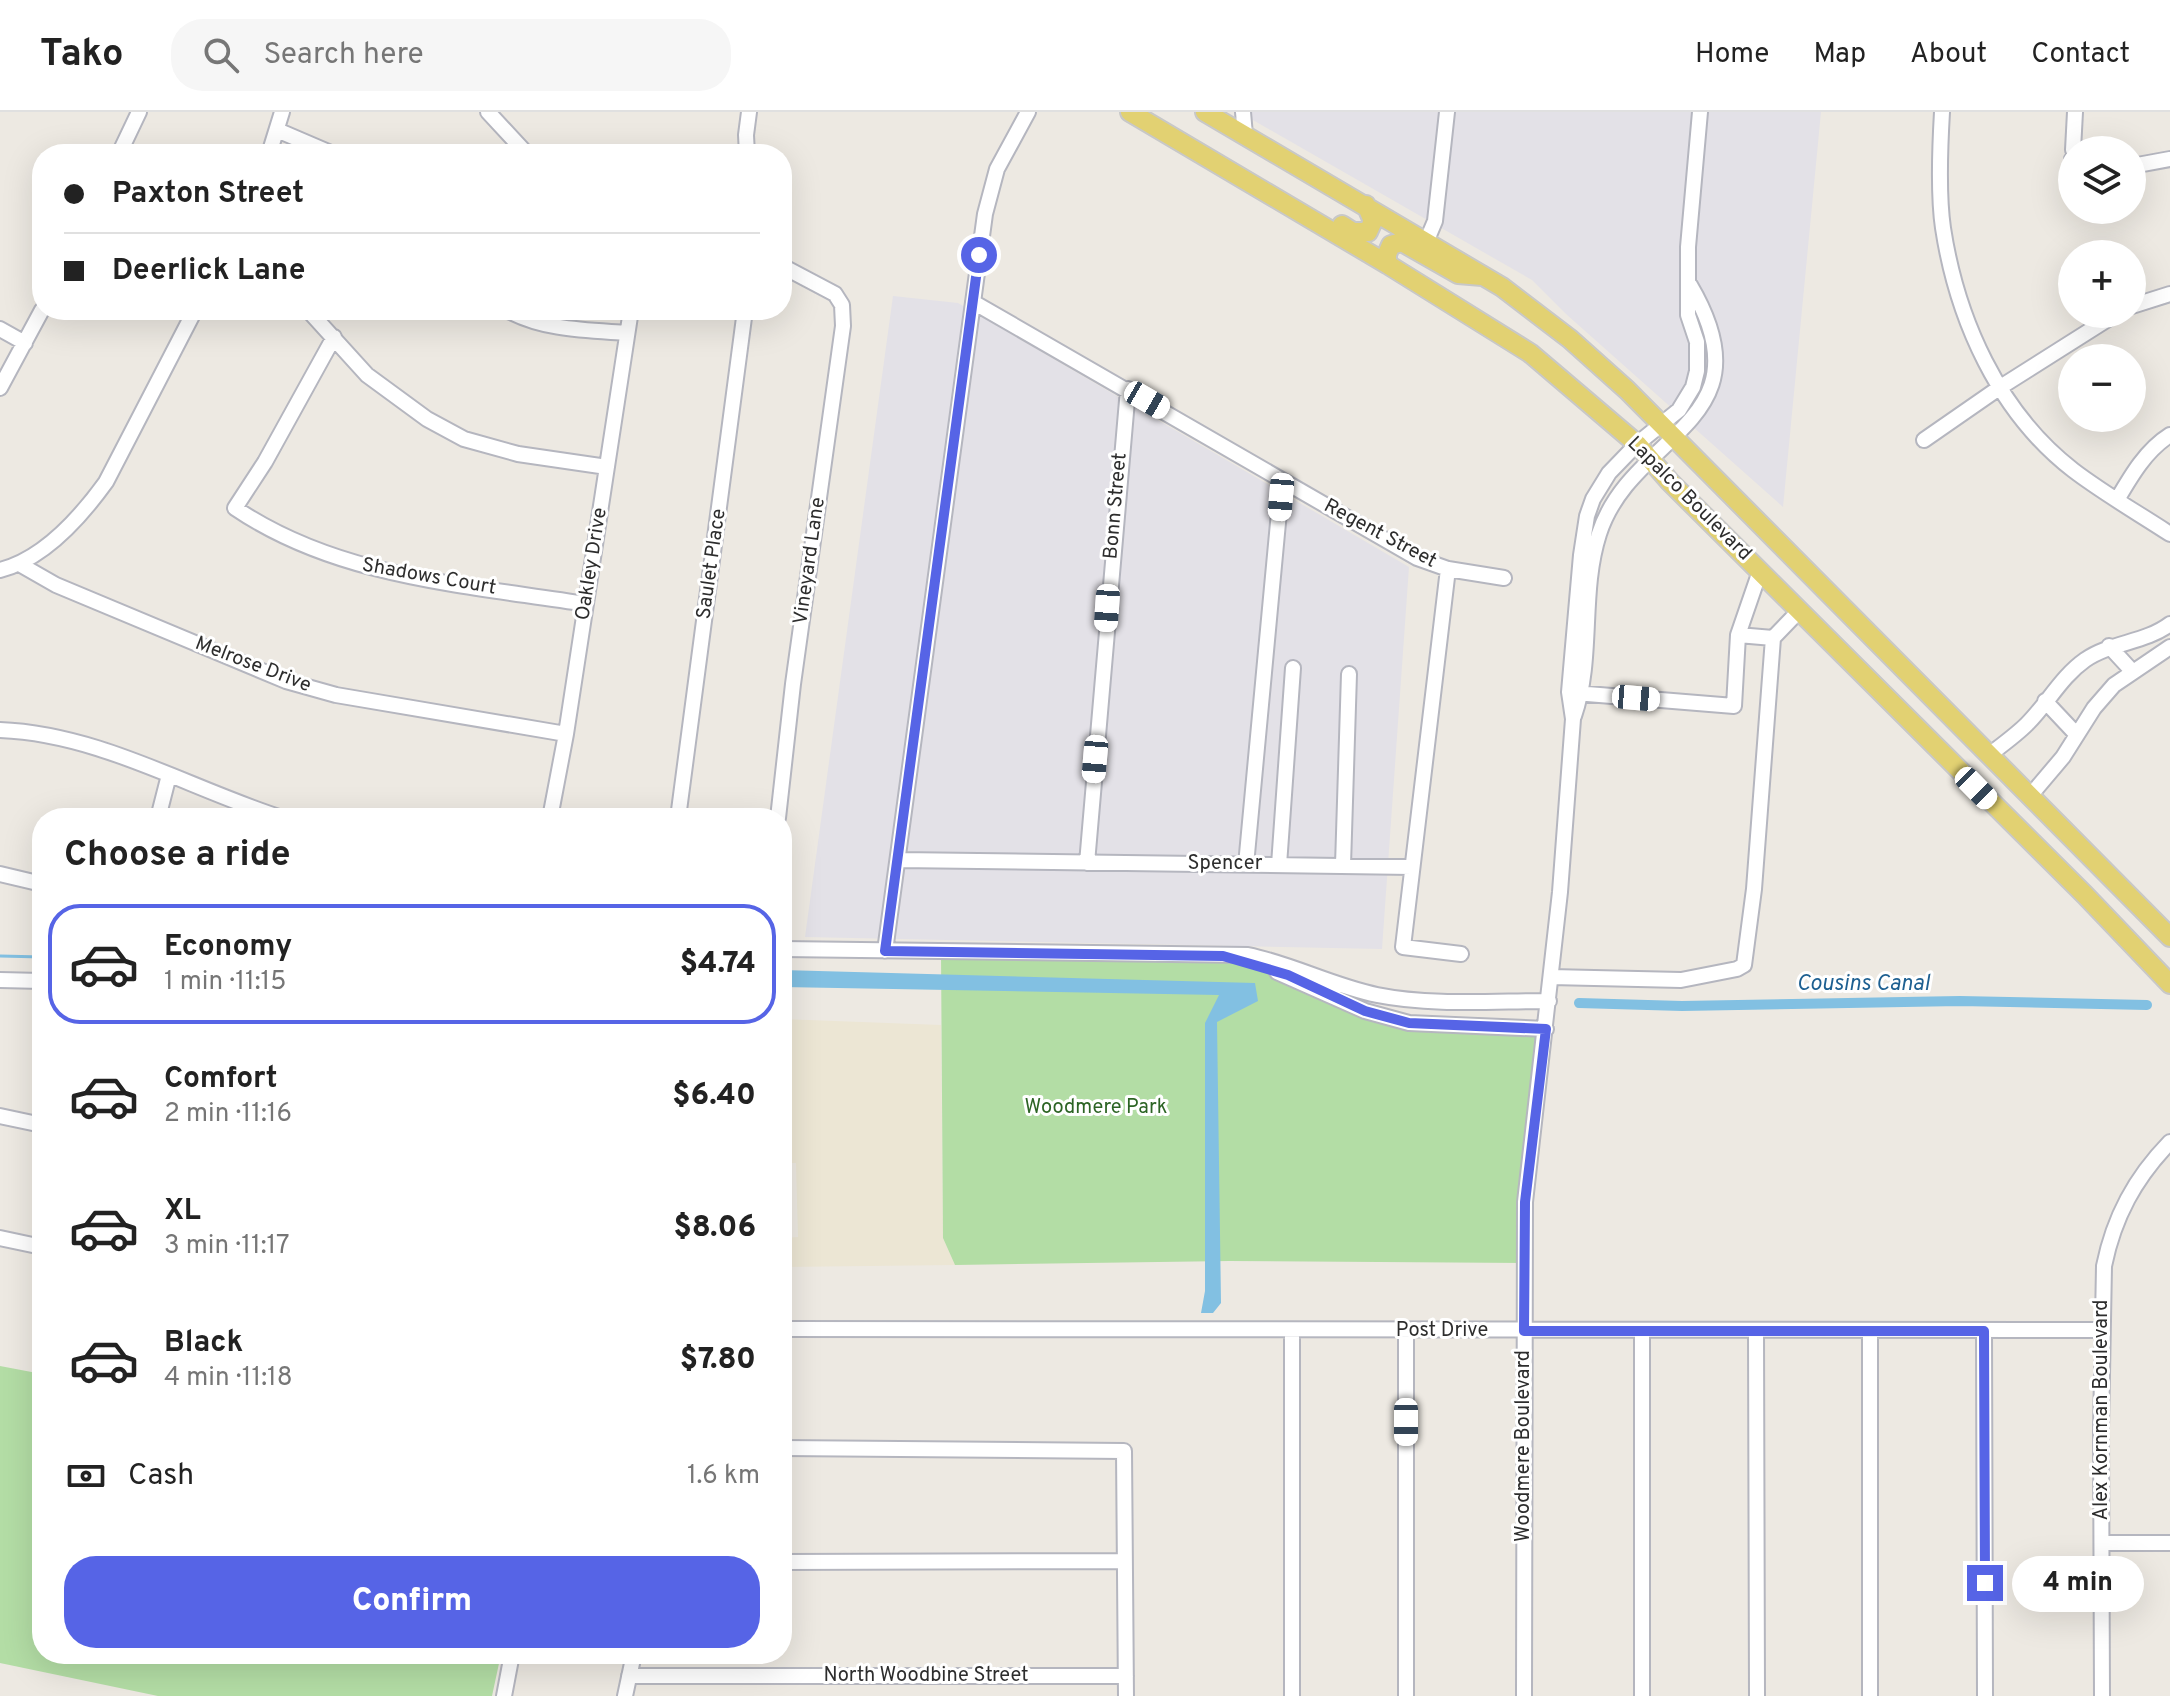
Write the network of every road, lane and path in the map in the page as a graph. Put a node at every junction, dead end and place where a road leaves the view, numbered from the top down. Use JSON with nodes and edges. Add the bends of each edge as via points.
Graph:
{"nodes":[{"id":1,"x":139,"y":112,"type":"edge"},
{"id":2,"x":282,"y":112,"type":"edge"},
{"id":3,"x":488,"y":112,"type":"edge"},
{"id":4,"x":749,"y":112,"type":"edge"},
{"id":5,"x":1028,"y":112,"type":"edge"},
{"id":6,"x":1130,"y":112,"type":"edge"},
{"id":7,"x":1243,"y":112,"type":"edge"},
{"id":8,"x":1447,"y":112,"type":"edge"},
{"id":9,"x":1700,"y":112,"type":"edge"},
{"id":10,"x":1942,"y":112,"type":"edge"},
{"id":11,"x":2075,"y":112,"type":"edge"},
{"id":12,"x":1210,"y":113,"type":"edge"},
{"id":13,"x":277,"y":130,"type":"junction"},
{"id":14,"x":1245,"y":135,"type":"junction"},
{"id":15,"x":2074,"y":136,"type":"edge"},
{"id":16,"x":124,"y":144,"type":"edge"},
{"id":17,"x":272,"y":144,"type":"edge"},
{"id":18,"x":310,"y":144,"type":"edge"},
{"id":19,"x":518,"y":144,"type":"edge"},
{"id":20,"x":746,"y":144,"type":"edge"},
{"id":21,"x":2170,"y":159,"type":"edge"},
{"id":22,"x":2146,"y":163,"type":"edge"},
{"id":23,"x":1366,"y":205,"type":"junction"},
{"id":24,"x":1291,"y":206,"type":"junction"},
{"id":25,"x":1427,"y":240,"type":"junction"},
{"id":26,"x":1387,"y":264,"type":"junction"},
{"id":27,"x":792,"y":271,"type":"edge"},
{"id":28,"x":1484,"y":276,"type":"junction"},
{"id":29,"x":2170,"y":294,"type":"edge"},
{"id":30,"x":973,"y":302,"type":"junction"},
{"id":31,"x":2146,"y":302,"type":"edge"},
{"id":32,"x":37,"y":320,"type":"edge"},
{"id":33,"x":190,"y":320,"type":"edge"},
{"id":34,"x":318,"y":320,"type":"edge"},
{"id":35,"x":526,"y":320,"type":"edge"},
{"id":36,"x":629,"y":320,"type":"edge"},
{"id":37,"x":744,"y":320,"type":"edge"},
{"id":38,"x":2094,"y":328,"type":"edge"},
{"id":39,"x":0,"y":329,"type":"edge"},
{"id":40,"x":627,"y":333,"type":"junction"},
{"id":41,"x":334,"y":337,"type":"junction"},
{"id":42,"x":25,"y":343,"type":"junction"},
{"id":43,"x":0,"y":388,"type":"edge"},
{"id":44,"x":1999,"y":388,"type":"junction"},
{"id":45,"x":1128,"y":389,"type":"junction"},
{"id":46,"x":1668,"y":432,"type":"junction"},
{"id":47,"x":2170,"y":435,"type":"edge"},
{"id":48,"x":1924,"y":440,"type":"dead end"},
{"id":49,"x":1637,"y":444,"type":"junction"},
{"id":50,"x":1652,"y":460,"type":"junction"},
{"id":51,"x":607,"y":467,"type":"junction"},
{"id":52,"x":1282,"y":480,"type":"junction"},
{"id":53,"x":2117,"y":500,"type":"junction"},
{"id":54,"x":2170,"y":534,"type":"edge"},
{"id":55,"x":1734,"y":544,"type":"junction"},
{"id":56,"x":21,"y":565,"type":"junction"},
{"id":57,"x":1448,"y":569,"type":"junction"},
{"id":58,"x":0,"y":570,"type":"edge"},
{"id":59,"x":1760,"y":571,"type":"junction"},
{"id":60,"x":1504,"y":578,"type":"dead end"},
{"id":61,"x":586,"y":604,"type":"junction"},
{"id":62,"x":1800,"y":610,"type":"junction"},
{"id":63,"x":1852,"y":617,"type":"junction"},
{"id":64,"x":2170,"y":624,"type":"edge"},
{"id":65,"x":1738,"y":635,"type":"junction"},
{"id":66,"x":1773,"y":638,"type":"junction"},
{"id":67,"x":2109,"y":646,"type":"junction"},
{"id":68,"x":2170,"y":647,"type":"edge"},
{"id":69,"x":1853,"y":664,"type":"junction"},
{"id":70,"x":1293,"y":668,"type":"dead end"},
{"id":71,"x":2132,"y":671,"type":"junction"},
{"id":72,"x":1349,"y":674,"type":"dead end"},
{"id":73,"x":1576,"y":693,"type":"junction"},
{"id":74,"x":2045,"y":701,"type":"junction"},
{"id":75,"x":1950,"y":716,"type":"junction"},
{"id":76,"x":0,"y":730,"type":"edge"},
{"id":77,"x":566,"y":734,"type":"junction"},
{"id":78,"x":2077,"y":735,"type":"junction"},
{"id":79,"x":1989,"y":755,"type":"junction"},
{"id":80,"x":169,"y":775,"type":"junction"},
{"id":81,"x":2030,"y":796,"type":"junction"},
{"id":82,"x":161,"y":808,"type":"edge"},
{"id":83,"x":256,"y":808,"type":"edge"},
{"id":84,"x":552,"y":808,"type":"edge"},
{"id":85,"x":679,"y":808,"type":"edge"},
{"id":86,"x":779,"y":808,"type":"edge"},
{"id":87,"x":899,"y":860,"type":"junction"},
{"id":88,"x":1087,"y":863,"type":"junction"},
{"id":89,"x":1246,"y":865,"type":"junction"},
{"id":90,"x":1279,"y":865,"type":"junction"},
{"id":91,"x":1343,"y":865,"type":"junction"},
{"id":92,"x":1412,"y":867,"type":"junction"},
{"id":93,"x":0,"y":874,"type":"edge"},
{"id":94,"x":32,"y":882,"type":"edge"},
{"id":95,"x":2085,"y":895,"type":"junction"},
{"id":96,"x":2151,"y":918,"type":"junction"},
{"id":97,"x":2123,"y":937,"type":"junction"},
{"id":98,"x":2170,"y":937,"type":"edge"},
{"id":99,"x":792,"y":949,"type":"edge"},
{"id":100,"x":885,"y":951,"type":"junction"},
{"id":101,"x":1461,"y":954,"type":"dead end"},
{"id":102,"x":1223,"y":956,"type":"junction"},
{"id":103,"x":2170,"y":969,"type":"edge"},
{"id":104,"x":1551,"y":977,"type":"junction"},
{"id":105,"x":0,"y":980,"type":"edge"},
{"id":106,"x":32,"y":981,"type":"edge"},
{"id":107,"x":2170,"y":984,"type":"edge"},
{"id":108,"x":1447,"y":1000,"type":"junction"},
{"id":109,"x":1549,"y":1001,"type":"junction"},
{"id":110,"x":1438,"y":1026,"type":"junction"},
{"id":111,"x":1546,"y":1029,"type":"junction"},
{"id":112,"x":0,"y":1116,"type":"edge"},
{"id":113,"x":32,"y":1123,"type":"edge"},
{"id":114,"x":2170,"y":1142,"type":"edge"},
{"id":115,"x":0,"y":1238,"type":"edge"},
{"id":116,"x":32,"y":1245,"type":"edge"},
{"id":117,"x":792,"y":1329,"type":"edge"},
{"id":118,"x":2102,"y":1330,"type":"junction"},
{"id":119,"x":1292,"y":1331,"type":"junction"},
{"id":120,"x":1406,"y":1331,"type":"junction"},
{"id":121,"x":1524,"y":1331,"type":"junction"},
{"id":122,"x":1642,"y":1331,"type":"junction"},
{"id":123,"x":1756,"y":1331,"type":"junction"},
{"id":124,"x":1870,"y":1331,"type":"junction"},
{"id":125,"x":1984,"y":1331,"type":"junction"},
{"id":126,"x":792,"y":1448,"type":"edge"},
{"id":127,"x":2102,"y":1543,"type":"junction"},
{"id":128,"x":2170,"y":1543,"type":"edge"},
{"id":129,"x":1125,"y":1561,"type":"junction"},
{"id":130,"x":792,"y":1562,"type":"edge"},
{"id":131,"x":510,"y":1664,"type":"edge"},
{"id":132,"x":632,"y":1664,"type":"edge"},
{"id":133,"x":629,"y":1676,"type":"junction"},
{"id":134,"x":1126,"y":1676,"type":"junction"},
{"id":135,"x":504,"y":1696,"type":"edge"},
{"id":136,"x":625,"y":1696,"type":"edge"},
{"id":137,"x":1126,"y":1696,"type":"edge"},
{"id":138,"x":1292,"y":1696,"type":"edge"},
{"id":139,"x":1406,"y":1696,"type":"edge"},
{"id":140,"x":1524,"y":1696,"type":"edge"},
{"id":141,"x":1642,"y":1696,"type":"edge"},
{"id":142,"x":1757,"y":1696,"type":"edge"},
{"id":143,"x":1870,"y":1696,"type":"edge"},
{"id":144,"x":1985,"y":1696,"type":"edge"},
{"id":145,"x":2102,"y":1696,"type":"edge"}],
"edges":[{"from":1,"to":16,"type":"street"},
{"from":2,"to":13,"type":"street"},
{"from":3,"to":19,"type":"street"},
{"from":4,"to":20,"type":"street"},
{"from":5,"to":30,"type":"street","via":[[997,169]]},
{"from":6,"to":24,"type":"main road","name":"Lapalco Boulevard"},
{"from":7,"to":14,"type":"street"},
{"from":8,"to":25,"type":"street","via":[[1435,221]]},
{"from":9,"to":46,"type":"street","via":[[1688,247],[1690,284],[1710,326],[1716,362],[1707,397],[1696,414]]},
{"from":10,"to":44,"type":"street","via":[[1943,224],[1950,265],[1969,326]]},
{"from":11,"to":15,"type":"street"},
{"from":12,"to":14,"type":"main road","name":"Lapalco Boulevard"},
{"from":13,"to":17,"type":"street"},
{"from":13,"to":18,"type":"street"},
{"from":14,"to":23,"type":"main road","name":"Lapalco Boulevard"},
{"from":21,"to":22,"type":"street"},
{"from":23,"to":24,"type":"main road","via":[[1373,221],[1362,234]]},
{"from":23,"to":25,"type":"main road","name":"Lapalco Boulevard"},
{"from":24,"to":26,"type":"main road","name":"Lapalco Boulevard"},
{"from":25,"to":28,"type":"main road","name":"Lapalco Boulevard"},
{"from":26,"to":28,"type":"main road","via":[[1391,245],[1402,242],[1458,274]]},
{"from":26,"to":49,"type":"main road","name":"Lapalco Boulevard","via":[[1530,353]]},
{"from":27,"to":86,"type":"street","name":"Vineyard Lane","via":[[835,294],[842,305],[843,326]]},
{"from":28,"to":46,"type":"main road","name":"Lapalco Boulevard","via":[[1570,339]]},
{"from":29,"to":31,"type":"street"},
{"from":30,"to":45,"type":"street","name":"Regent Street"},
{"from":30,"to":87,"type":"street"},
{"from":32,"to":42,"type":"street"},
{"from":33,"to":56,"type":"street","via":[[106,482],[71,525]]},
{"from":34,"to":41,"type":"street"},
{"from":35,"to":40,"type":"street"},
{"from":36,"to":40,"type":"street","name":"Oakley Drive"},
{"from":37,"to":85,"type":"street","name":"Saulet Place"},
{"from":38,"to":44,"type":"street"},
{"from":39,"to":42,"type":"street"},
{"from":40,"to":51,"type":"street","name":"Oakley Drive"},
{"from":41,"to":51,"type":"street","via":[[367,375],[464,439],[518,454]]},
{"from":41,"to":61,"type":"street","name":"Shadows Court","via":[[235,508],[256,523],[380,571]]},
{"from":42,"to":43,"type":"street"},
{"from":44,"to":48,"type":"street"},
{"from":44,"to":53,"type":"street","via":[[2041,441]]},
{"from":45,"to":52,"type":"street","name":"Regent Street"},
{"from":45,"to":88,"type":"street","name":"Bonn Street"},
{"from":46,"to":49,"type":"street","name":"Woodmere Boulevard"},
{"from":46,"to":50,"type":"street","name":"Woodmere Boulevard"},
{"from":46,"to":63,"type":"main road","name":"Lapalco Boulevard"},
{"from":47,"to":53,"type":"street","via":[[2134,472]]},
{"from":49,"to":50,"type":"main road","name":"Lapalco Boulevard"},
{"from":49,"to":73,"type":"street","name":"Woodmere Boulevard","via":[[1601,484],[1587,516]]},
{"from":50,"to":55,"type":"main road","name":"Lapalco Boulevard"},
{"from":50,"to":73,"type":"street","name":"Woodmere Boulevard","via":[[1616,499],[1599,533]]},
{"from":51,"to":61,"type":"street","name":"Oakley Drive"},
{"from":52,"to":57,"type":"street","name":"Regent Street","via":[[1417,558]]},
{"from":52,"to":89,"type":"street"},
{"from":53,"to":54,"type":"street"},
{"from":55,"to":59,"type":"main road","name":"Lapalco Boulevard"},
{"from":55,"to":63,"type":"main road","via":[[1768,567],[1826,628],[1842,630]]},
{"from":56,"to":58,"type":"street"},
{"from":56,"to":77,"type":"street","name":"Melrose Drive","via":[[56,585],[286,681],[336,695]]},
{"from":57,"to":60,"type":"street","name":"Regent Street"},
{"from":57,"to":92,"type":"street"},
{"from":59,"to":62,"type":"main road","name":"Lapalco Boulevard"},
{"from":59,"to":65,"type":"street"},
{"from":61,"to":77,"type":"street","name":"Oakley Drive"},
{"from":62,"to":66,"type":"street"},
{"from":62,"to":69,"type":"main road","name":"Lapalco Boulevard"},
{"from":63,"to":75,"type":"main road","name":"Lapalco Boulevard"},
{"from":64,"to":67,"type":"street"},
{"from":65,"to":66,"type":"street"},
{"from":65,"to":73,"type":"street","via":[[1734,706]]},
{"from":66,"to":104,"type":"street","via":[[1744,965],[1681,980]]},
{"from":67,"to":71,"type":"street"},
{"from":67,"to":74,"type":"street","via":[[2084,661]]},
{"from":68,"to":71,"type":"street"},
{"from":69,"to":75,"type":"main road","via":[[1854,655],[1865,649],[1919,700]]},
{"from":69,"to":95,"type":"main road","name":"Lapalco Boulevard"},
{"from":70,"to":90,"type":"street"},
{"from":71,"to":78,"type":"street","via":[[2094,708]]},
{"from":72,"to":91,"type":"street"},
{"from":73,"to":104,"type":"street","name":"Woodmere Boulevard"},
{"from":74,"to":78,"type":"street"},
{"from":74,"to":79,"type":"street","via":[[2028,723]]},
{"from":75,"to":79,"type":"main road","name":"Lapalco Boulevard"},
{"from":76,"to":80,"type":"street","via":[[71,739]]},
{"from":77,"to":84,"type":"street","name":"Oakley Drive"},
{"from":78,"to":81,"type":"street"},
{"from":79,"to":81,"type":"main road","name":"Lapalco Boulevard"},
{"from":80,"to":82,"type":"street"},
{"from":80,"to":83,"type":"street"},
{"from":81,"to":96,"type":"main road","name":"Lapalco Boulevard"},
{"from":87,"to":88,"type":"street","name":"Spencer"},
{"from":87,"to":100,"type":"street"},
{"from":88,"to":89,"type":"street","name":"Spencer"},
{"from":89,"to":90,"type":"street","name":"Spencer"},
{"from":90,"to":91,"type":"street","name":"Spencer"},
{"from":91,"to":92,"type":"street","name":"Spencer"},
{"from":92,"to":101,"type":"street","via":[[1403,947]]},
{"from":93,"to":94,"type":"street"},
{"from":95,"to":96,"type":"main road","via":[[2099,881]]},
{"from":95,"to":97,"type":"main road","name":"Lapalco Boulevard"},
{"from":96,"to":98,"type":"main road","name":"Lapalco Boulevard"},
{"from":97,"to":103,"type":"main road"},
{"from":97,"to":107,"type":"main road","name":"Lapalco Boulevard"},
{"from":99,"to":100,"type":"street"},
{"from":100,"to":102,"type":"street"},
{"from":102,"to":108,"type":"street","via":[[1261,958],[1374,994]]},
{"from":102,"to":110,"type":"street","via":[[1288,975],[1387,1018]]},
{"from":104,"to":109,"type":"street","name":"Woodmere Boulevard"},
{"from":105,"to":106,"type":"street"},
{"from":108,"to":109,"type":"street"},
{"from":108,"to":110,"type":"street","via":[[1454,1012]]},
{"from":109,"to":111,"type":"street","name":"Woodmere Boulevard"},
{"from":110,"to":111,"type":"street"},
{"from":111,"to":121,"type":"street","name":"Woodmere Boulevard","via":[[1525,1202]]},
{"from":112,"to":113,"type":"street"},
{"from":114,"to":118,"type":"street","name":"Alex Kornman Boulevard","via":[[2137,1182],[2116,1220],[2104,1266]]},
{"from":115,"to":116,"type":"street"},
{"from":117,"to":119,"type":"street","name":"Post Drive"},
{"from":118,"to":125,"type":"street","name":"Post Drive"},
{"from":118,"to":127,"type":"street","name":"Alex Kornman Boulevard"},
{"from":119,"to":120,"type":"street","name":"Post Drive"},
{"from":119,"to":138,"type":"street"},
{"from":120,"to":121,"type":"street","name":"Post Drive"},
{"from":120,"to":139,"type":"street"},
{"from":121,"to":122,"type":"street","name":"Post Drive"},
{"from":121,"to":140,"type":"street","name":"Woodmere Boulevard"},
{"from":122,"to":123,"type":"street","name":"Post Drive"},
{"from":122,"to":141,"type":"street"},
{"from":123,"to":124,"type":"street","name":"Post Drive"},
{"from":123,"to":142,"type":"street"},
{"from":124,"to":125,"type":"street","name":"Post Drive"},
{"from":124,"to":143,"type":"street"},
{"from":125,"to":144,"type":"street"},
{"from":126,"to":129,"type":"street","via":[[1124,1451]]},
{"from":127,"to":128,"type":"street"},
{"from":127,"to":145,"type":"street","name":"Alex Kornman Boulevard"},
{"from":129,"to":130,"type":"street"},
{"from":129,"to":134,"type":"street"},
{"from":131,"to":135,"type":"street"},
{"from":132,"to":133,"type":"street"},
{"from":133,"to":134,"type":"street","name":"North Woodbine Street"},
{"from":133,"to":136,"type":"street"},
{"from":134,"to":137,"type":"street"}]}
